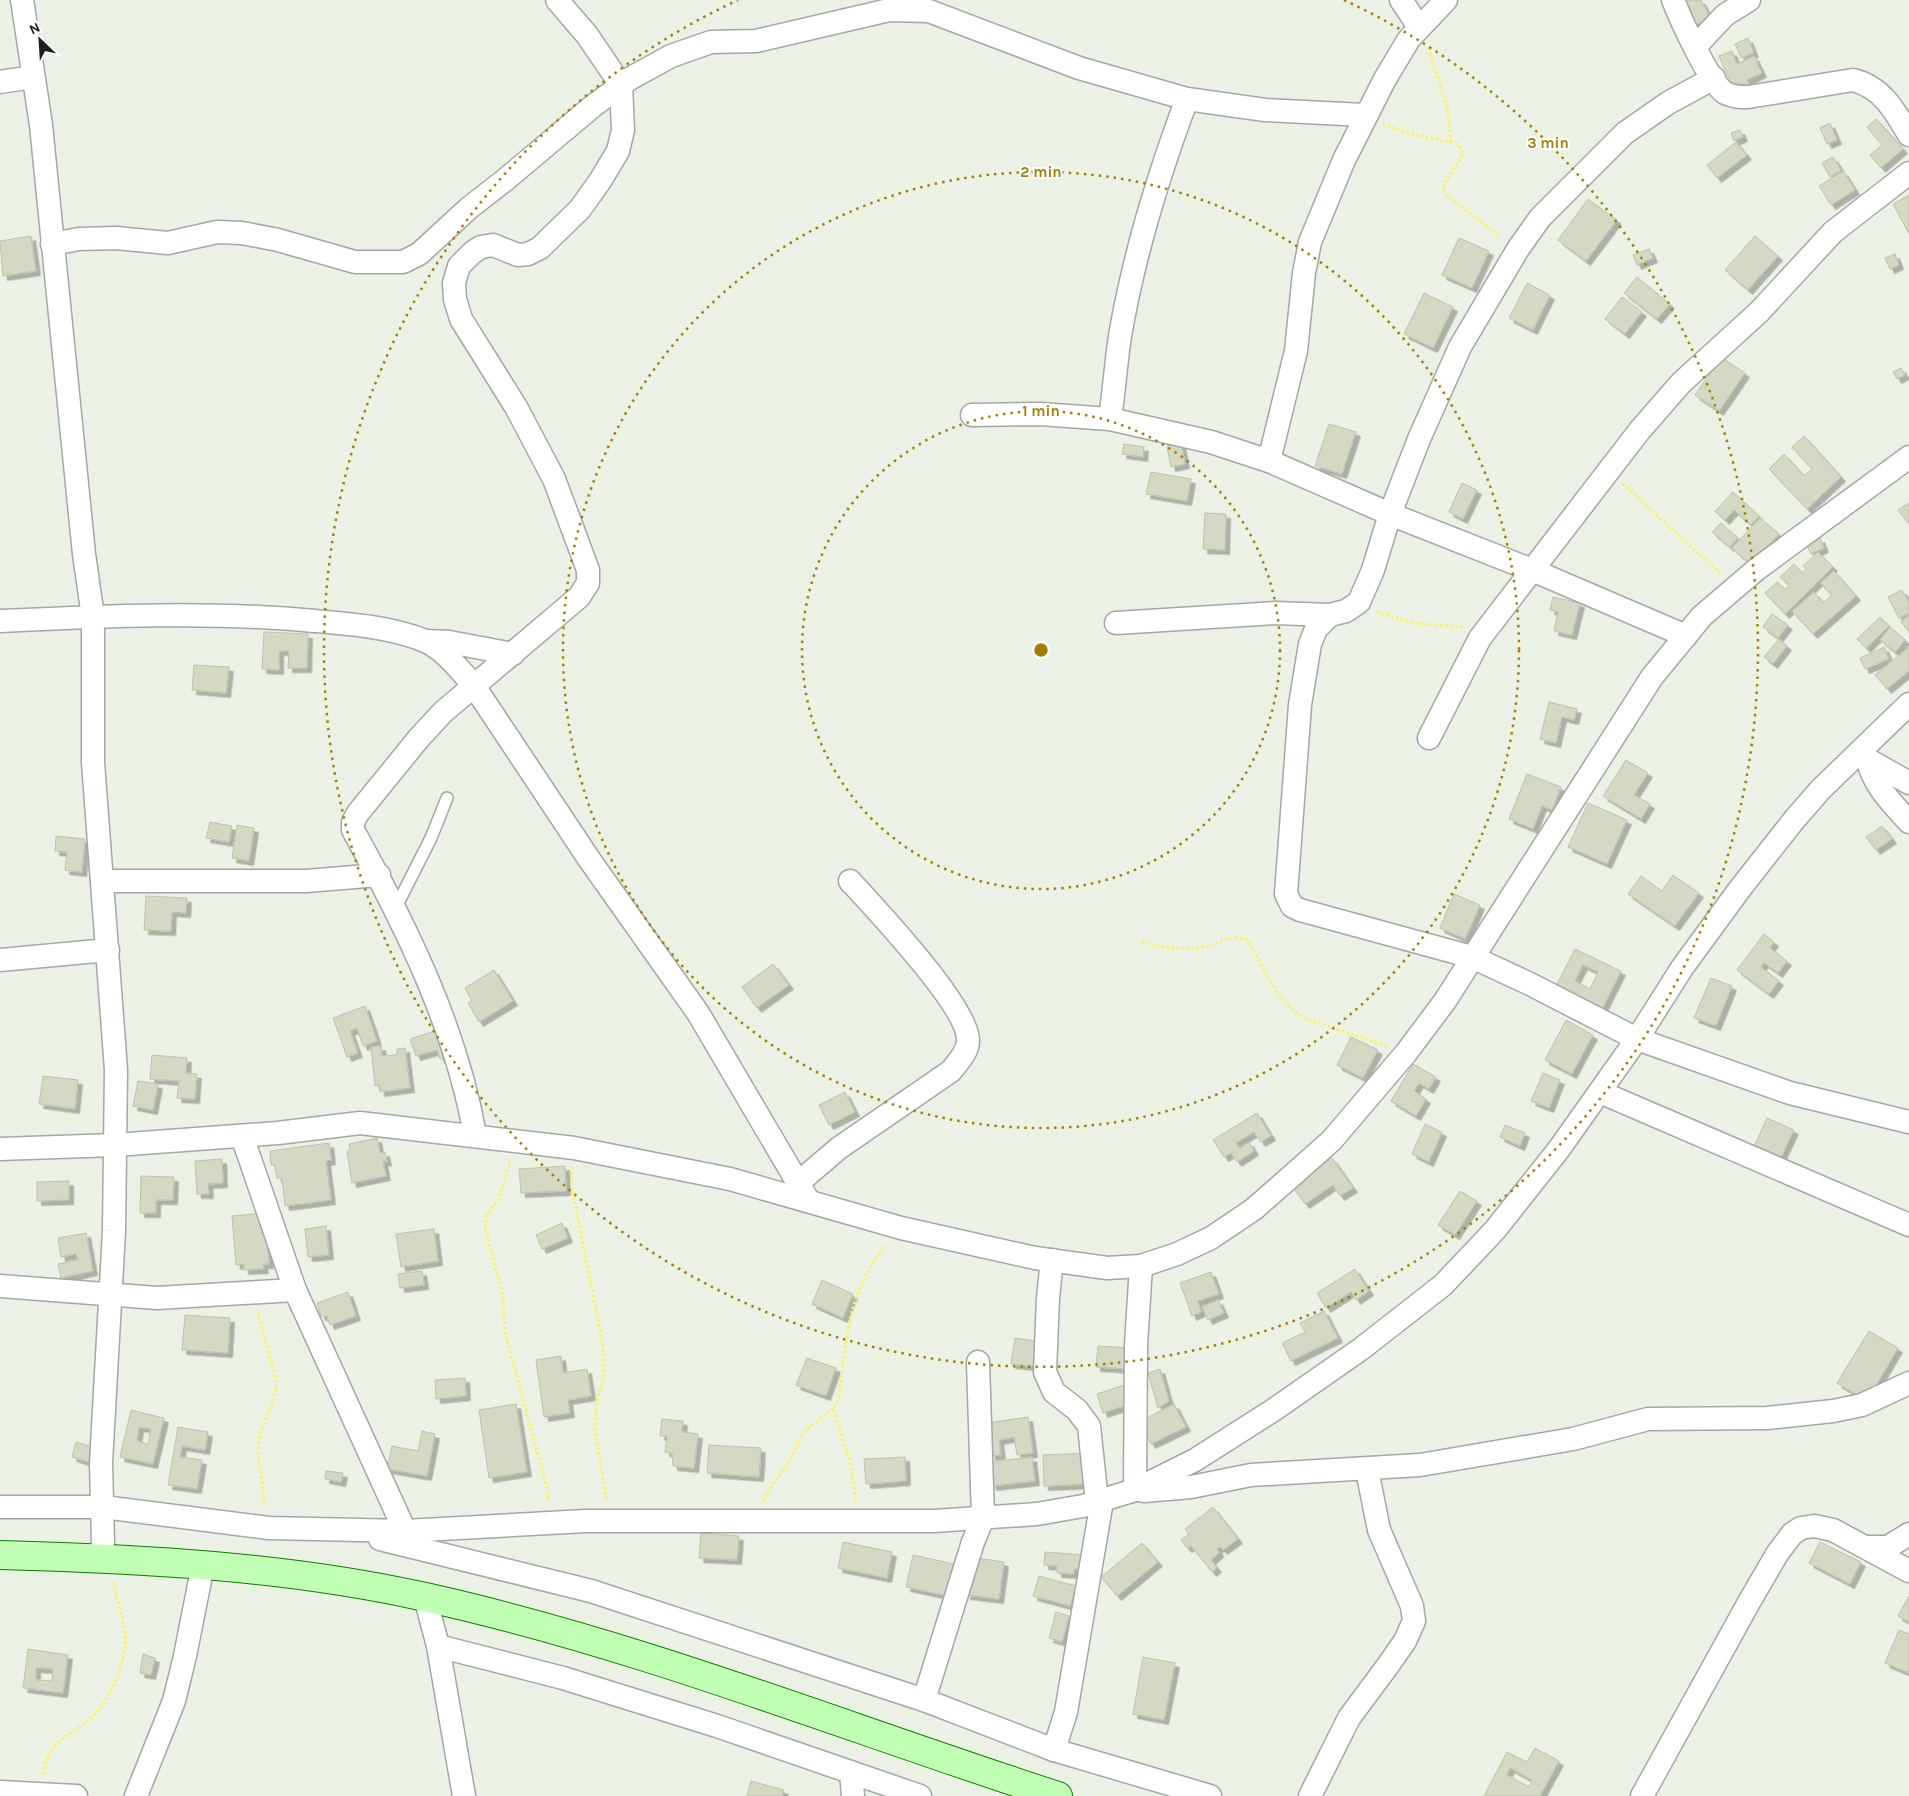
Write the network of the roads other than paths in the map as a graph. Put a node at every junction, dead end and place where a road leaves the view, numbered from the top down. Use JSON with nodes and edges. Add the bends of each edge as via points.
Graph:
{"nodes":[{"id":1,"x":22,"y":0,"type":"edge"},
{"id":2,"x":1400,"y":0,"type":"edge"},
{"id":3,"x":1446,"y":0,"type":"edge"},
{"id":4,"x":1673,"y":0,"type":"edge"},
{"id":5,"x":1749,"y":0,"type":"edge"},
{"id":6,"x":561,"y":1,"type":"edge"},
{"id":7,"x":1419,"y":27,"type":"junction"},
{"id":8,"x":1695,"y":47,"type":"junction"},
{"id":9,"x":33,"y":77,"type":"junction"},
{"id":10,"x":1714,"y":78,"type":"junction"},
{"id":11,"x":0,"y":82,"type":"edge"},
{"id":12,"x":620,"y":85,"type":"junction"},
{"id":13,"x":1187,"y":99,"type":"junction"},
{"id":14,"x":1364,"y":115,"type":"junction"},
{"id":15,"x":1909,"y":135,"type":"edge"},
{"id":16,"x":1909,"y":173,"type":"edge"},
{"id":17,"x":52,"y":244,"type":"junction"},
{"id":18,"x":972,"y":415,"type":"dead end"},
{"id":19,"x":1110,"y":419,"type":"junction"},
{"id":20,"x":1909,"y":457,"type":"edge"},
{"id":21,"x":1269,"y":461,"type":"junction"},
{"id":22,"x":1390,"y":514,"type":"junction"},
{"id":23,"x":1532,"y":570,"type":"junction"},
{"id":24,"x":1330,"y":615,"type":"junction"},
{"id":25,"x":93,"y":617,"type":"junction"},
{"id":26,"x":0,"y":621,"type":"edge"},
{"id":27,"x":1116,"y":623,"type":"dead end"},
{"id":28,"x":1686,"y":636,"type":"junction"},
{"id":29,"x":425,"y":641,"type":"junction"},
{"id":30,"x":513,"y":654,"type":"junction"},
{"id":31,"x":474,"y":686,"type":"junction"},
{"id":32,"x":1909,"y":704,"type":"edge"},
{"id":33,"x":1429,"y":738,"type":"dead end"},
{"id":34,"x":1863,"y":758,"type":"junction"},
{"id":35,"x":1909,"y":783,"type":"edge"},
{"id":36,"x":447,"y":798,"type":"dead end"},
{"id":37,"x":1909,"y":822,"type":"edge"},
{"id":38,"x":378,"y":875,"type":"junction"},
{"id":39,"x":102,"y":881,"type":"junction"},
{"id":40,"x":850,"y":881,"type":"dead end"},
{"id":41,"x":396,"y":908,"type":"junction"},
{"id":42,"x":108,"y":950,"type":"junction"},
{"id":43,"x":1472,"y":957,"type":"junction"},
{"id":44,"x":0,"y":960,"type":"edge"},
{"id":45,"x":1637,"y":1039,"type":"junction"},
{"id":46,"x":1600,"y":1092,"type":"junction"},
{"id":47,"x":1909,"y":1122,"type":"edge"},
{"id":48,"x":475,"y":1135,"type":"junction"},
{"id":49,"x":242,"y":1136,"type":"junction"},
{"id":50,"x":115,"y":1145,"type":"junction"},
{"id":51,"x":0,"y":1149,"type":"edge"},
{"id":52,"x":803,"y":1192,"type":"junction"},
{"id":53,"x":1909,"y":1225,"type":"edge"},
{"id":54,"x":1052,"y":1260,"type":"junction"},
{"id":55,"x":1141,"y":1266,"type":"junction"},
{"id":56,"x":0,"y":1286,"type":"edge"},
{"id":57,"x":295,"y":1290,"type":"junction"},
{"id":58,"x":110,"y":1295,"type":"junction"},
{"id":59,"x":978,"y":1362,"type":"dead end"},
{"id":60,"x":1909,"y":1384,"type":"edge"},
{"id":61,"x":1367,"y":1470,"type":"junction"},
{"id":62,"x":1133,"y":1491,"type":"junction"},
{"id":63,"x":1100,"y":1502,"type":"junction"},
{"id":64,"x":0,"y":1507,"type":"edge"},
{"id":65,"x":103,"y":1507,"type":"junction"},
{"id":66,"x":983,"y":1518,"type":"junction"},
{"id":67,"x":342,"y":1530,"type":"junction"},
{"id":68,"x":405,"y":1531,"type":"junction"},
{"id":69,"x":1909,"y":1534,"type":"edge"},
{"id":70,"x":1909,"y":1541,"type":"edge"},
{"id":71,"x":1868,"y":1547,"type":"junction"},
{"id":72,"x":0,"y":1555,"type":"edge"},
{"id":73,"x":108,"y":1559,"type":"junction"},
{"id":74,"x":203,"y":1565,"type":"junction"},
{"id":75,"x":1909,"y":1570,"type":"edge"},
{"id":76,"x":425,"y":1597,"type":"junction"},
{"id":77,"x":438,"y":1646,"type":"junction"},
{"id":78,"x":924,"y":1700,"type":"junction"},
{"id":79,"x":1054,"y":1750,"type":"junction"},
{"id":80,"x":851,"y":1772,"type":"junction"},
{"id":81,"x":0,"y":1792,"type":"edge"},
{"id":82,"x":76,"y":1796,"type":"edge"},
{"id":83,"x":136,"y":1796,"type":"edge"},
{"id":84,"x":464,"y":1796,"type":"edge"},
{"id":85,"x":853,"y":1796,"type":"edge"},
{"id":86,"x":920,"y":1796,"type":"edge"},
{"id":87,"x":1058,"y":1796,"type":"edge"},
{"id":88,"x":1210,"y":1796,"type":"edge"},
{"id":89,"x":1310,"y":1796,"type":"edge"},
{"id":90,"x":1642,"y":1796,"type":"edge"}],
"edges":[{"from":1,"to":9,"type":"street"},
{"from":2,"to":7,"type":"street"},
{"from":3,"to":7,"type":"street"},
{"from":4,"to":8,"type":"street"},
{"from":5,"to":8,"type":"street","via":[[1725,16]]},
{"from":6,"to":12,"type":"street"},
{"from":7,"to":14,"type":"street","via":[[1399,54]]},
{"from":8,"to":10,"type":"street"},
{"from":9,"to":11,"type":"street"},
{"from":9,"to":17,"type":"street","via":[[41,125]]},
{"from":10,"to":15,"type":"street","via":[[1725,92],[1737,97],[1853,80],[1866,83],[1891,105]]},
{"from":10,"to":22,"type":"street","via":[[1668,102],[1625,133],[1540,218],[1460,347]]},
{"from":12,"to":13,"type":"street","via":[[671,56],[711,42],[756,41],[889,10],[929,11],[1079,68]]},
{"from":12,"to":17,"type":"street","via":[[469,208],[419,254],[404,262],[355,262],[242,233],[217,232],[168,243],[116,238]]},
{"from":12,"to":30,"type":"street","via":[[623,130],[618,151],[580,209],[540,248],[528,254],[493,245],[481,247],[459,266],[454,283],[461,319],[516,407],[554,479],[588,570],[588,583],[579,597]]},
{"from":13,"to":14,"type":"street","via":[[1265,110]]},
{"from":13,"to":19,"type":"street","via":[[1160,170],[1137,252],[1120,336]]},
{"from":14,"to":21,"type":"street","via":[[1310,242],[1296,351]]},
{"from":16,"to":23,"type":"street","via":[[1833,232],[1759,312],[1681,382]]},
{"from":17,"to":25,"type":"street"},
{"from":18,"to":19,"type":"street","via":[[1040,414]]},
{"from":19,"to":21,"type":"street","via":[[1211,442]]},
{"from":20,"to":28,"type":"street","via":[[1735,588],[1702,616]]},
{"from":21,"to":22,"type":"street"},
{"from":22,"to":23,"type":"street"},
{"from":22,"to":24,"type":"street","via":[[1373,570],[1359,602],[1346,611]]},
{"from":23,"to":28,"type":"street"},
{"from":23,"to":33,"type":"street","via":[[1480,638]]},
{"from":24,"to":27,"type":"street","via":[[1275,613]]},
{"from":24,"to":43,"type":"street","via":[[1316,628],[1306,659],[1286,887],[1288,901],[1300,910]]},
{"from":25,"to":26,"type":"street"},
{"from":25,"to":29,"type":"street","via":[[258,616],[357,625]]},
{"from":25,"to":39,"type":"street","via":[[93,762]]},
{"from":28,"to":43,"type":"street","via":[[1642,692]]},
{"from":29,"to":30,"type":"street","via":[[449,642]]},
{"from":29,"to":31,"type":"street","via":[[452,662]]},
{"from":30,"to":31,"type":"street"},
{"from":31,"to":38,"type":"street","via":[[419,738],[358,812],[353,822],[354,830]]},
{"from":31,"to":52,"type":"street","via":[[594,867],[698,1013]]},
{"from":32,"to":34,"type":"street"},
{"from":34,"to":35,"type":"street"},
{"from":34,"to":37,"type":"street","via":[[1877,786]]},
{"from":34,"to":45,"type":"street","via":[[1821,789],[1739,890],[1682,968]]},
{"from":36,"to":41,"type":"lane"},
{"from":38,"to":39,"type":"street","via":[[306,881]]},
{"from":38,"to":41,"type":"street"},
{"from":39,"to":42,"type":"street"},
{"from":40,"to":52,"type":"street","via":[[910,948],[950,1001],[964,1023],[968,1041],[963,1056],[951,1070],[839,1148]]},
{"from":41,"to":48,"type":"street","via":[[450,1036]]},
{"from":42,"to":44,"type":"street"},
{"from":42,"to":50,"type":"street","via":[[116,1070]]},
{"from":43,"to":45,"type":"street"},
{"from":43,"to":55,"type":"street","via":[[1445,1001],[1406,1053],[1332,1140],[1254,1209],[1211,1238]]},
{"from":45,"to":46,"type":"street"},
{"from":45,"to":47,"type":"street","via":[[1790,1093]]},
{"from":46,"to":53,"type":"street"},
{"from":46,"to":62,"type":"street","via":[[1495,1230],[1443,1285],[1361,1349],[1275,1409],[1195,1460]]},
{"from":48,"to":49,"type":"street","via":[[360,1123]]},
{"from":48,"to":52,"type":"street","via":[[574,1148]]},
{"from":49,"to":50,"type":"street"},
{"from":49,"to":57,"type":"street"},
{"from":50,"to":51,"type":"street"},
{"from":50,"to":58,"type":"street"},
{"from":52,"to":54,"type":"street","via":[[901,1228]]},
{"from":54,"to":55,"type":"street","via":[[1107,1268]]},
{"from":54,"to":63,"type":"street","via":[[1045,1372],[1054,1392],[1078,1410],[1089,1426]]},
{"from":55,"to":62,"type":"street"},
{"from":56,"to":58,"type":"street"},
{"from":57,"to":58,"type":"street","via":[[157,1298]]},
{"from":57,"to":68,"type":"street"},
{"from":58,"to":65,"type":"street","via":[[101,1463]]},
{"from":59,"to":66,"type":"street"},
{"from":60,"to":61,"type":"street","via":[[1862,1405],[1834,1411],[1767,1418],[1648,1419],[1573,1439],[1500,1453],[1420,1466]]},
{"from":61,"to":62,"type":"street","via":[[1251,1476],[1191,1487]]},
{"from":61,"to":89,"type":"street","via":[[1382,1537],[1412,1606],[1414,1621],[1394,1656],[1348,1718]]},
{"from":62,"to":63,"type":"street"},
{"from":63,"to":66,"type":"street","via":[[1037,1514]]},
{"from":63,"to":79,"type":"street","via":[[1066,1712]]},
{"from":64,"to":65,"type":"street"},
{"from":65,"to":67,"type":"street","via":[[269,1528]]},
{"from":65,"to":73,"type":"street","via":[[103,1543]]},
{"from":66,"to":68,"type":"street","via":[[934,1521],[611,1521]]},
{"from":66,"to":78,"type":"street"},
{"from":67,"to":68,"type":"street"},
{"from":67,"to":78,"type":"street","via":[[591,1591]]},
{"from":69,"to":71,"type":"street","via":[[1888,1547]]},
{"from":70,"to":75,"type":"street"},
{"from":71,"to":75,"type":"street"},
{"from":71,"to":90,"type":"street","via":[[1833,1530],[1814,1526],[1801,1528],[1792,1534],[1748,1604]]},
{"from":72,"to":73,"type":"main road"},
{"from":73,"to":74,"type":"main road"},
{"from":74,"to":76,"type":"main road","via":[[322,1578]]},
{"from":74,"to":83,"type":"street","via":[[174,1701]]},
{"from":76,"to":77,"type":"street"},
{"from":76,"to":87,"type":"main road","via":[[573,1635],[835,1719]]},
{"from":77,"to":80,"type":"street","via":[[563,1678]]},
{"from":77,"to":84,"type":"street"},
{"from":78,"to":79,"type":"street"},
{"from":79,"to":88,"type":"street"},
{"from":80,"to":85,"type":"street"},
{"from":80,"to":86,"type":"street"},
{"from":81,"to":82,"type":"street"}]}
